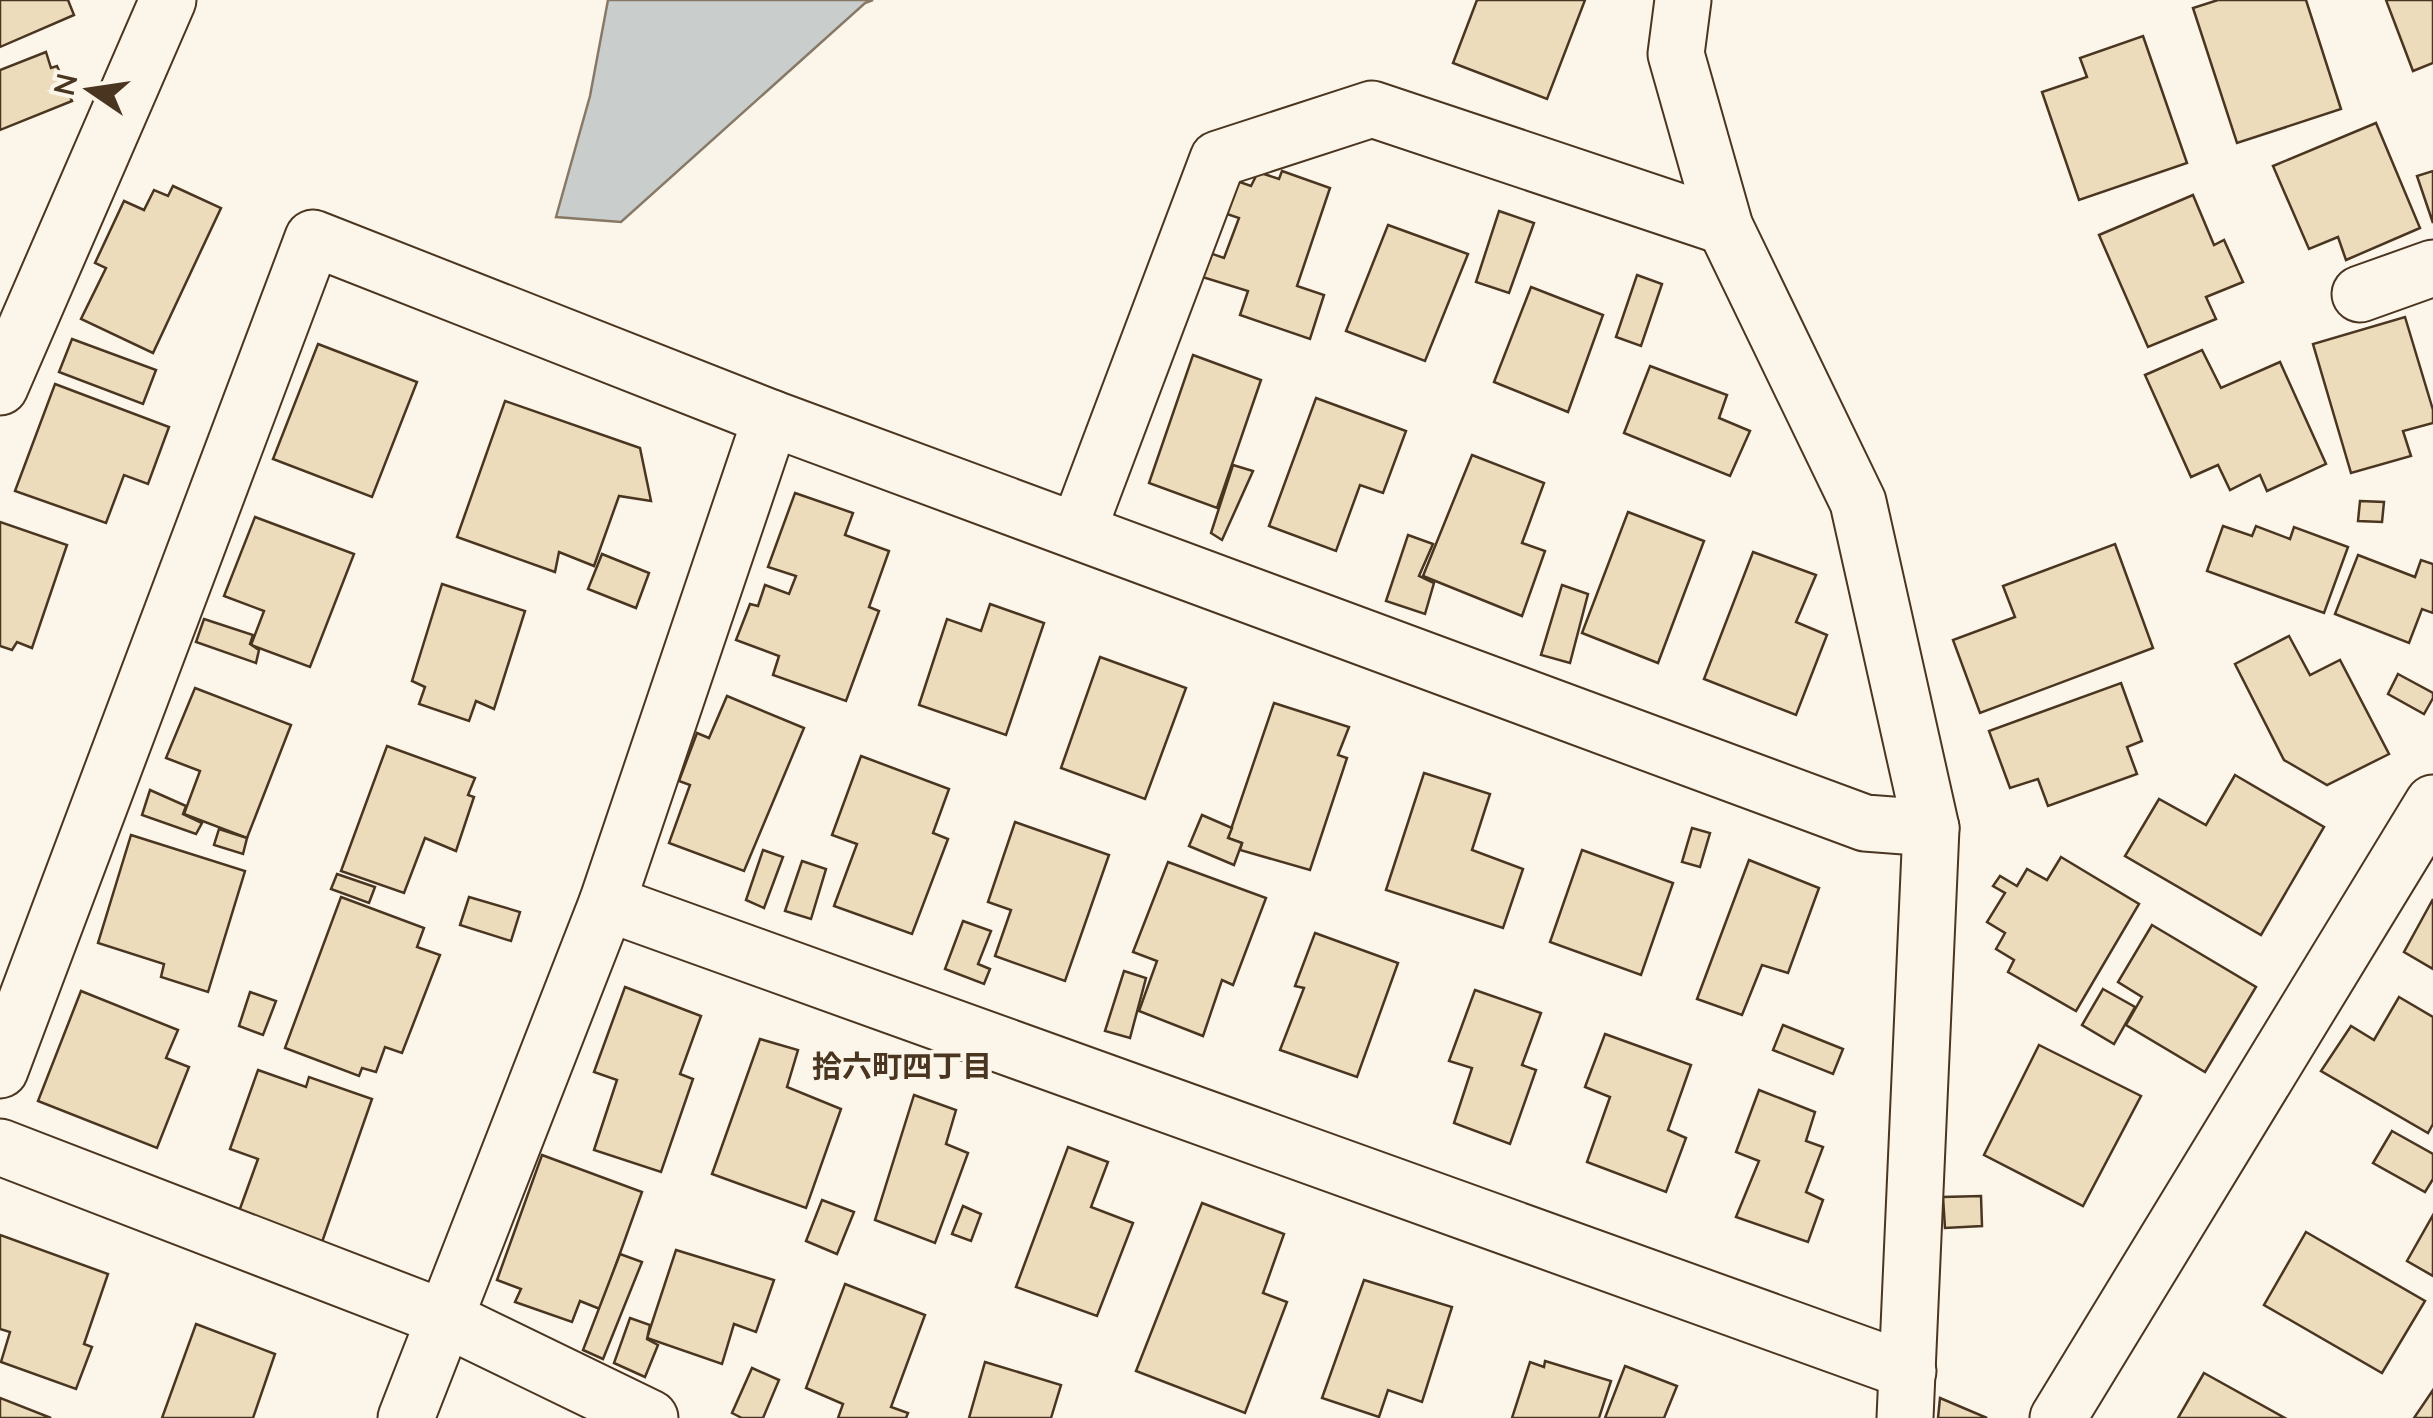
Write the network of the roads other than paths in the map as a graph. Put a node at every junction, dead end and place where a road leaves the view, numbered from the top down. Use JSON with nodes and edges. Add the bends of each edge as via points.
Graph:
{"nodes":[{"id":1,"x":168,"y":0,"type":"edge"},
{"id":2,"x":1683,"y":0,"type":"edge"},
{"id":3,"x":1725,"y":227,"type":"junction"},
{"id":4,"x":2433,"y":268,"type":"edge"},
{"id":5,"x":2360,"y":294,"type":"dead end"},
{"id":6,"x":20,"y":302,"type":"edge"},
{"id":7,"x":0,"y":387,"type":"edge"},
{"id":8,"x":771,"y":418,"type":"junction"},
{"id":9,"x":1078,"y":530,"type":"junction"},
{"id":10,"x":2433,"y":803,"type":"edge"},
{"id":11,"x":1931,"y":828,"type":"junction"},
{"id":12,"x":607,"y":903,"type":"junction"},
{"id":13,"x":0,"y":1070,"type":"edge"},
{"id":14,"x":0,"y":1147,"type":"edge"},
{"id":15,"x":444,"y":1318,"type":"junction"},
{"id":16,"x":1906,"y":1394,"type":"edge"},
{"id":17,"x":406,"y":1418,"type":"edge"},
{"id":18,"x":650,"y":1418,"type":"edge"},
{"id":19,"x":2058,"y":1418,"type":"edge"}],
"edges":[{"from":1,"to":6,"type":"street"},
{"from":2,"to":3,"type":"street","via":[[1676,54]]},
{"from":3,"to":9,"type":"street","via":[[1372,109],[1218,159]]},
{"from":3,"to":11,"type":"street","via":[[1858,502]]},
{"from":4,"to":5,"type":"street"},
{"from":6,"to":7,"type":"street"},
{"from":8,"to":9,"type":"street"},
{"from":8,"to":12,"type":"street"},
{"from":8,"to":13,"type":"street","via":[[314,238]]},
{"from":9,"to":11,"type":"street","via":[[1865,823]]},
{"from":10,"to":19,"type":"street"},
{"from":11,"to":16,"type":"street"},
{"from":12,"to":15,"type":"street"},
{"from":12,"to":16,"type":"street"},
{"from":14,"to":15,"type":"street"},
{"from":15,"to":17,"type":"street"},
{"from":15,"to":18,"type":"street"}]}
